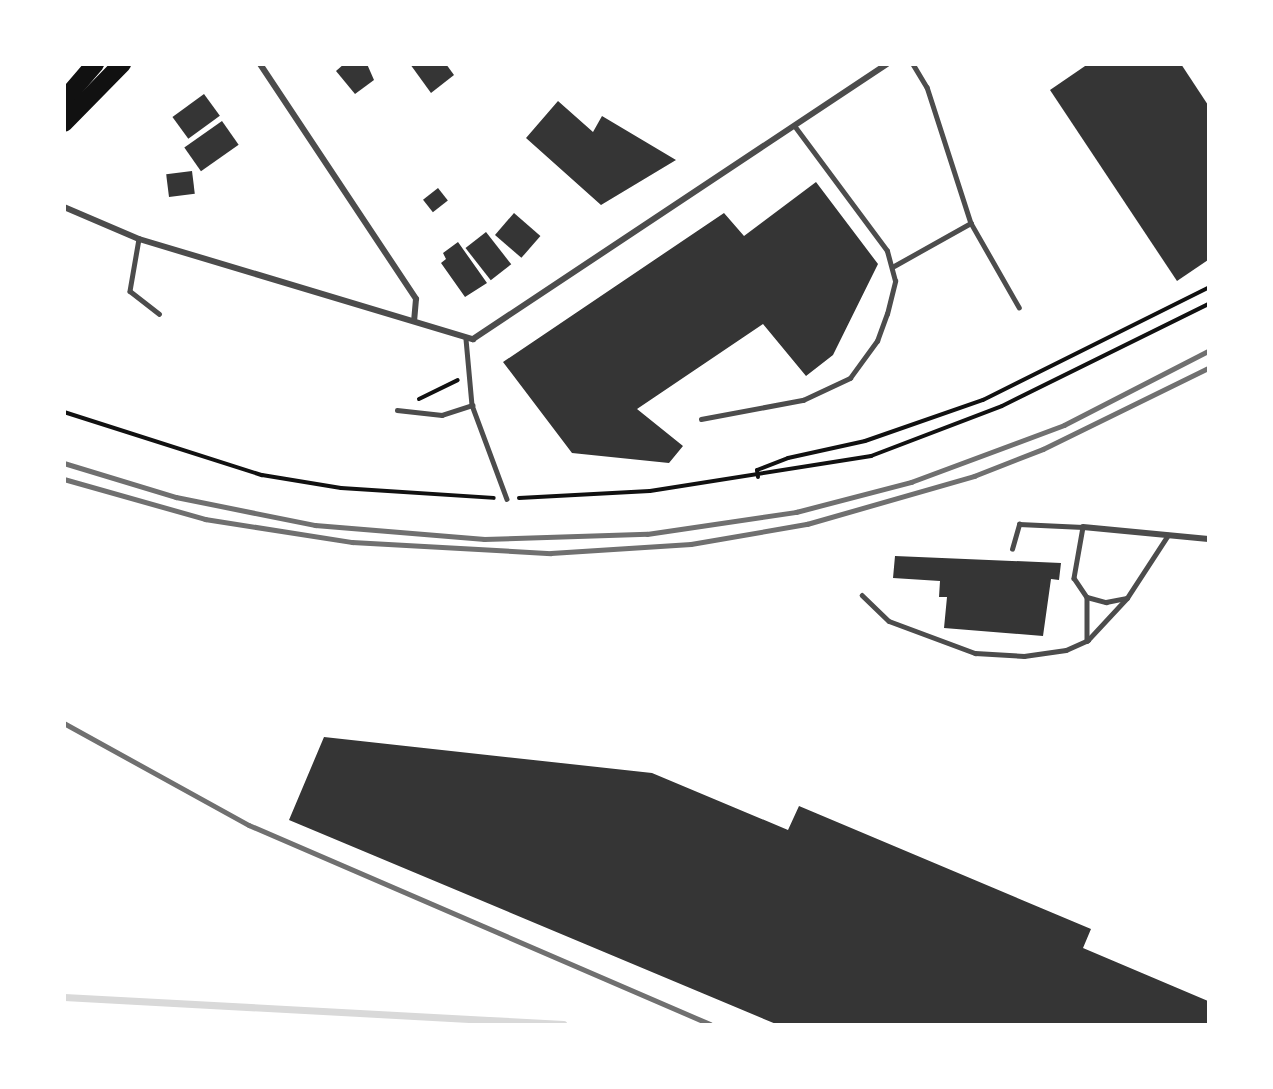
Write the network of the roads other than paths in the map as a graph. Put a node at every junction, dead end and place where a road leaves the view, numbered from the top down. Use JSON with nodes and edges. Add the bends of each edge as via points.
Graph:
{"nodes":[{"id":1,"x":95,"y":64,"type":"edge"},
{"id":2,"x":122,"y":64,"type":"edge"},
{"id":3,"x":260,"y":64,"type":"edge"},
{"id":4,"x":887,"y":64,"type":"edge"},
{"id":5,"x":913,"y":64,"type":"edge"},
{"id":6,"x":64,"y":100,"type":"edge"},
{"id":7,"x":64,"y":123,"type":"edge"},
{"id":8,"x":795,"y":127,"type":"junction"},
{"id":9,"x":64,"y":207,"type":"edge"},
{"id":10,"x":971,"y":223,"type":"junction"},
{"id":11,"x":139,"y":239,"type":"junction"},
{"id":12,"x":894,"y":266,"type":"junction"},
{"id":13,"x":1019,"y":307,"type":"dead end"},
{"id":14,"x":159,"y":314,"type":"dead end"},
{"id":15,"x":414,"y":321,"type":"junction"},
{"id":16,"x":466,"y":339,"type":"junction"},
{"id":17,"x":472,"y":405,"type":"junction"},
{"id":18,"x":398,"y":410,"type":"dead end"},
{"id":19,"x":701,"y":419,"type":"dead end"},
{"id":20,"x":507,"y":499,"type":"road end"},
{"id":21,"x":1083,"y":527,"type":"junction"},
{"id":22,"x":1168,"y":535,"type":"junction"},
{"id":23,"x":1209,"y":539,"type":"edge"},
{"id":24,"x":1012,"y":549,"type":"dead end"},
{"id":25,"x":862,"y":595,"type":"dead end"},
{"id":26,"x":1087,"y":597,"type":"junction"},
{"id":27,"x":1127,"y":598,"type":"junction"},
{"id":28,"x":1087,"y":641,"type":"junction"}],
"edges":[{"from":1,"to":6,"type":"highway"},
{"from":2,"to":7,"type":"highway"},
{"from":3,"to":15,"type":"street","via":[[416,299]]},
{"from":4,"to":8,"type":"street"},
{"from":5,"to":10,"type":"lane","via":[[927,87]]},
{"from":8,"to":12,"type":"lane"},
{"from":8,"to":16,"type":"street","via":[[487,333]]},
{"from":9,"to":11,"type":"street"},
{"from":10,"to":12,"type":"lane"},
{"from":10,"to":13,"type":"lane"},
{"from":11,"to":14,"type":"lane","via":[[130,291]]},
{"from":11,"to":15,"type":"street"},
{"from":12,"to":19,"type":"lane","via":[[877,341],[850,378],[803,400]]},
{"from":15,"to":16,"type":"street"},
{"from":16,"to":17,"type":"lane"},
{"from":17,"to":18,"type":"lane","via":[[442,415]]},
{"from":17,"to":20,"type":"lane"},
{"from":21,"to":22,"type":"street"},
{"from":21,"to":24,"type":"lane","via":[[1019,524]]},
{"from":21,"to":26,"type":"lane","via":[[1074,578]]},
{"from":22,"to":23,"type":"street"},
{"from":22,"to":27,"type":"lane"},
{"from":25,"to":28,"type":"lane","via":[[889,621],[975,653],[1024,656]]},
{"from":26,"to":27,"type":"lane","via":[[1106,602]]},
{"from":26,"to":28,"type":"lane"},
{"from":27,"to":28,"type":"lane"}]}
